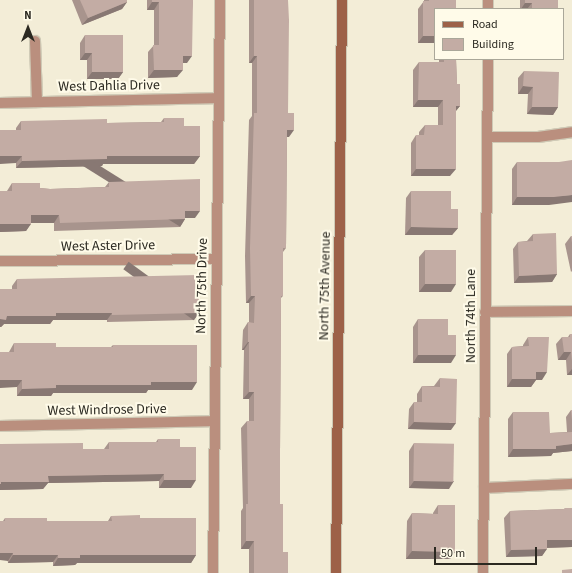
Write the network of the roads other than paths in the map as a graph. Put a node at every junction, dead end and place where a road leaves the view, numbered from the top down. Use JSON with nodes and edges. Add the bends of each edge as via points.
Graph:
{"nodes":[{"id":1,"x":220,"y":0,"type":"edge"},
{"id":2,"x":342,"y":0,"type":"edge"},
{"id":3,"x":35,"y":41,"type":"dead end"},
{"id":4,"x":488,"y":60,"type":"edge"},
{"id":5,"x":218,"y":98,"type":"junction"},
{"id":6,"x":37,"y":102,"type":"junction"},
{"id":7,"x":0,"y":103,"type":"edge"},
{"id":8,"x":572,"y":132,"type":"edge"},
{"id":9,"x":487,"y":137,"type":"junction"},
{"id":10,"x":217,"y":259,"type":"junction"},
{"id":11,"x":0,"y":261,"type":"edge"},
{"id":12,"x":572,"y":311,"type":"edge"},
{"id":13,"x":485,"y":312,"type":"junction"},
{"id":14,"x":215,"y":421,"type":"junction"},
{"id":15,"x":0,"y":426,"type":"edge"},
{"id":16,"x":572,"y":484,"type":"edge"},
{"id":17,"x":484,"y":488,"type":"junction"},
{"id":18,"x":213,"y":573,"type":"edge"},
{"id":19,"x":336,"y":573,"type":"edge"},
{"id":20,"x":483,"y":573,"type":"edge"}],
"edges":[{"from":1,"to":5,"type":"street","name":"North 75th Drive"},
{"from":2,"to":19,"type":"main road","name":"North 75th Avenue"},
{"from":3,"to":6,"type":"street"},
{"from":4,"to":9,"type":"street","name":"North 74th Lane"},
{"from":5,"to":6,"type":"street","name":"West Dahlia Drive"},
{"from":5,"to":10,"type":"street","name":"North 75th Drive"},
{"from":6,"to":7,"type":"street","name":"West Dahlia Drive"},
{"from":8,"to":9,"type":"street"},
{"from":9,"to":13,"type":"street","name":"North 74th Lane"},
{"from":10,"to":11,"type":"street","name":"West Aster Drive"},
{"from":10,"to":14,"type":"street","name":"North 75th Drive"},
{"from":12,"to":13,"type":"street"},
{"from":13,"to":17,"type":"street","name":"North 74th Lane"},
{"from":14,"to":15,"type":"street","name":"West Windrose Drive"},
{"from":14,"to":18,"type":"street","name":"North 75th Drive"},
{"from":16,"to":17,"type":"street"},
{"from":17,"to":20,"type":"street","name":"North 74th Lane"}]}
